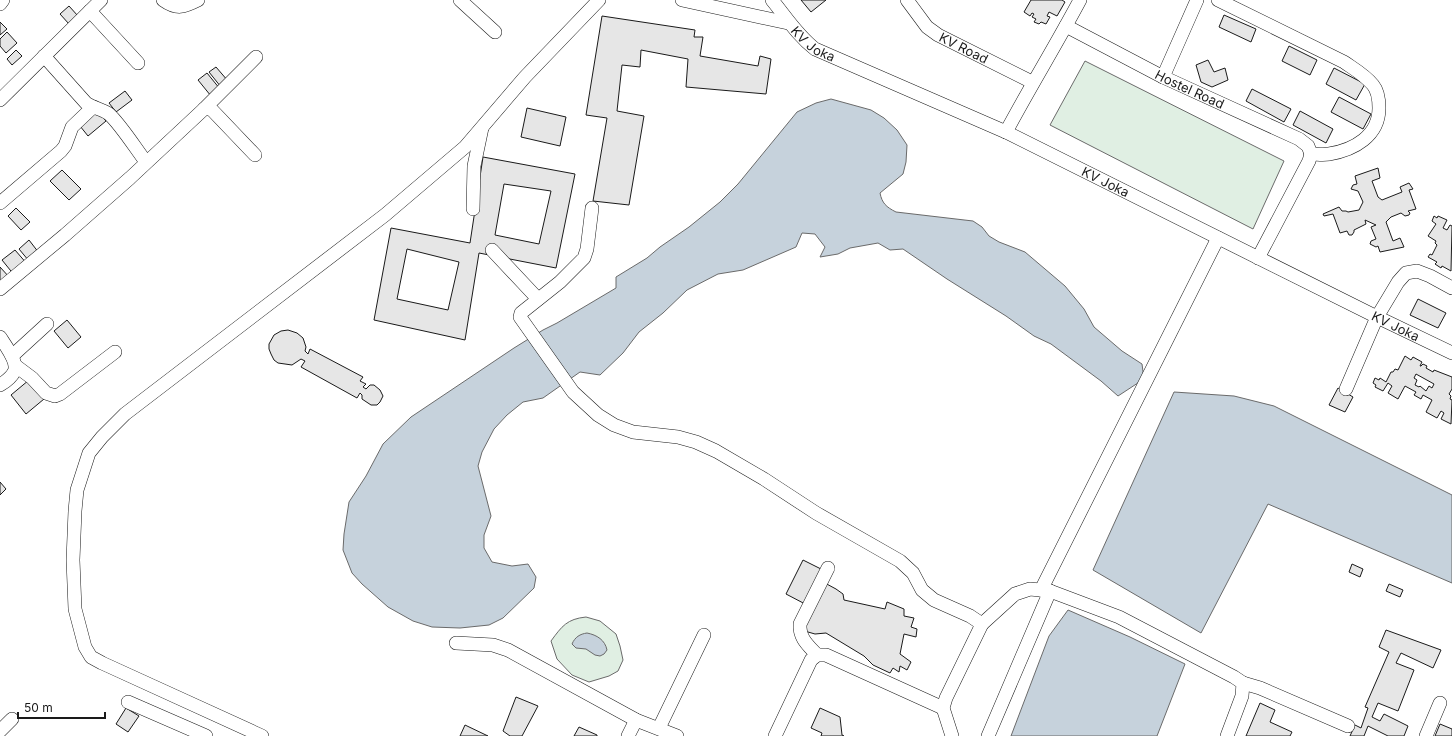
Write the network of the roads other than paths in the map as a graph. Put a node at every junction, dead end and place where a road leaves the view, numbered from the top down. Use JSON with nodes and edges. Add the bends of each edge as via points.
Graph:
{"nodes":[{"id":1,"x":3,"y":0,"type":"edge"},
{"id":2,"x":101,"y":0,"type":"edge"},
{"id":3,"x":163,"y":0,"type":"edge"},
{"id":4,"x":198,"y":0,"type":"edge"},
{"id":5,"x":460,"y":0,"type":"edge"},
{"id":6,"x":599,"y":0,"type":"edge"},
{"id":7,"x":682,"y":0,"type":"edge"},
{"id":8,"x":772,"y":0,"type":"edge"},
{"id":9,"x":907,"y":0,"type":"edge"},
{"id":10,"x":1080,"y":0,"type":"edge"},
{"id":11,"x":1197,"y":0,"type":"edge"},
{"id":12,"x":1218,"y":0,"type":"edge"},
{"id":13,"x":0,"y":4,"type":"edge"},
{"id":14,"x":90,"y":11,"type":"junction"},
{"id":15,"x":788,"y":23,"type":"junction"},
{"id":16,"x":1066,"y":26,"type":"junction"},
{"id":17,"x":495,"y":32,"type":"dead end"},
{"id":18,"x":44,"y":56,"type":"junction"},
{"id":19,"x":256,"y":57,"type":"dead end"},
{"id":20,"x":138,"y":63,"type":"dead end"},
{"id":21,"x":1163,"y":77,"type":"junction"},
{"id":22,"x":1032,"y":82,"type":"junction"},
{"id":23,"x":0,"y":100,"type":"edge"},
{"id":24,"x":93,"y":108,"type":"junction"},
{"id":25,"x":204,"y":109,"type":"junction"},
{"id":26,"x":483,"y":126,"type":"junction"},
{"id":27,"x":1006,"y":132,"type":"junction"},
{"id":28,"x":1311,"y":154,"type":"junction"},
{"id":29,"x":255,"y":155,"type":"dead end"},
{"id":30,"x":146,"y":162,"type":"junction"},
{"id":31,"x":0,"y":203,"type":"edge"},
{"id":32,"x":592,"y":208,"type":"dead end"},
{"id":33,"x":473,"y":209,"type":"dead end"},
{"id":34,"x":1218,"y":238,"type":"junction"},
{"id":35,"x":492,"y":250,"type":"dead end"},
{"id":36,"x":1258,"y":258,"type":"junction"},
{"id":37,"x":1452,"y":288,"type":"edge"},
{"id":38,"x":0,"y":289,"type":"edge"},
{"id":39,"x":538,"y":299,"type":"junction"},
{"id":40,"x":1377,"y":317,"type":"junction"},
{"id":41,"x":47,"y":324,"type":"dead end"},
{"id":42,"x":0,"y":338,"type":"edge"},
{"id":43,"x":115,"y":352,"type":"dead end"},
{"id":44,"x":1452,"y":353,"type":"edge"},
{"id":45,"x":14,"y":361,"type":"junction"},
{"id":46,"x":0,"y":385,"type":"edge"},
{"id":47,"x":1346,"y":389,"type":"dead end"},
{"id":48,"x":828,"y":568,"type":"dead end"},
{"id":49,"x":1045,"y":590,"type":"junction"},
{"id":50,"x":982,"y":624,"type":"junction"},
{"id":51,"x":704,"y":635,"type":"dead end"},
{"id":52,"x":456,"y":643,"type":"dead end"},
{"id":53,"x":817,"y":655,"type":"junction"},
{"id":54,"x":1243,"y":684,"type":"junction"},
{"id":55,"x":128,"y":702,"type":"dead end"},
{"id":56,"x":1440,"y":703,"type":"dead end"},
{"id":57,"x":943,"y":708,"type":"junction"},
{"id":58,"x":12,"y":719,"type":"dead end"},
{"id":59,"x":636,"y":720,"type":"junction"},
{"id":60,"x":1348,"y":726,"type":"dead end"},
{"id":61,"x":659,"y":728,"type":"junction"},
{"id":62,"x":0,"y":731,"type":"edge"},
{"id":63,"x":202,"y":735,"type":"edge"},
{"id":64,"x":262,"y":736,"type":"edge"},
{"id":65,"x":628,"y":736,"type":"edge"},
{"id":66,"x":677,"y":736,"type":"edge"},
{"id":67,"x":775,"y":736,"type":"edge"},
{"id":68,"x":952,"y":736,"type":"edge"},
{"id":69,"x":988,"y":736,"type":"edge"},
{"id":70,"x":1227,"y":736,"type":"edge"},
{"id":71,"x":1426,"y":736,"type":"edge"}],
"edges":[{"from":1,"to":13,"type":"street"},
{"from":2,"to":14,"type":"street"},
{"from":3,"to":4,"type":"street","via":[[179,7]]},
{"from":5,"to":17,"type":"street"},
{"from":6,"to":26,"type":"street","via":[[525,77]]},
{"from":7,"to":15,"type":"street"},
{"from":8,"to":15,"type":"street","name":"KV Joka"},
{"from":9,"to":22,"type":"street","name":"KV Road","via":[[927,27],[938,35]]},
{"from":10,"to":16,"type":"street"},
{"from":11,"to":21,"type":"street"},
{"from":12,"to":28,"type":"street","via":[[1344,62],[1374,86],[1379,99],[1379,118],[1373,131],[1362,142],[1343,151]]},
{"from":14,"to":18,"type":"street"},
{"from":14,"to":20,"type":"street"},
{"from":15,"to":27,"type":"street","name":"KV Joka","via":[[815,49]]},
{"from":16,"to":21,"type":"street","name":"Hostel Road"},
{"from":16,"to":22,"type":"street"},
{"from":18,"to":23,"type":"street"},
{"from":18,"to":24,"type":"street"},
{"from":19,"to":25,"type":"street"},
{"from":21,"to":28,"type":"street","name":"Hostel Road","via":[[1299,139],[1308,146]]},
{"from":22,"to":27,"type":"street"},
{"from":24,"to":30,"type":"street","via":[[102,110],[113,119]]},
{"from":24,"to":31,"type":"street","via":[[72,127],[61,151]]},
{"from":25,"to":29,"type":"street","via":[[209,108],[213,111]]},
{"from":25,"to":30,"type":"street"},
{"from":26,"to":33,"type":"street","via":[[474,166]]},
{"from":26,"to":64,"type":"street","via":[[465,147],[385,214],[125,414],[89,453],[77,490],[73,560],[75,609],[85,647],[92,657],[102,663]]},
{"from":27,"to":34,"type":"street","name":"KV Joka"},
{"from":28,"to":36,"type":"street"},
{"from":30,"to":38,"type":"street"},
{"from":32,"to":39,"type":"street","via":[[588,249],[584,258]]},
{"from":34,"to":36,"type":"street","name":"KV Joka"},
{"from":34,"to":49,"type":"street"},
{"from":35,"to":39,"type":"street"},
{"from":36,"to":40,"type":"street","name":"KV Joka"},
{"from":37,"to":40,"type":"street","via":[[1417,271],[1406,274],[1398,282]]},
{"from":39,"to":50,"type":"street","via":[[521,313],[520,317],[573,392],[598,415],[614,425],[633,432],[678,437],[716,451],[900,561],[913,573],[922,590],[934,600]]},
{"from":40,"to":44,"type":"street","name":"KV Joka"},
{"from":40,"to":47,"type":"street"},
{"from":41,"to":45,"type":"street"},
{"from":42,"to":45,"type":"street"},
{"from":43,"to":45,"type":"street","via":[[55,396],[46,393]]},
{"from":45,"to":46,"type":"street","via":[[15,371]]},
{"from":48,"to":53,"type":"street","via":[[800,624],[803,640]]},
{"from":49,"to":50,"type":"street","via":[[1030,589],[1015,594]]},
{"from":49,"to":54,"type":"street","via":[[1119,617]]},
{"from":49,"to":69,"type":"street"},
{"from":50,"to":57,"type":"street"},
{"from":51,"to":61,"type":"street"},
{"from":52,"to":59,"type":"street","via":[[508,650]]},
{"from":53,"to":57,"type":"street","via":[[826,655]]},
{"from":53,"to":67,"type":"street","via":[[811,660]]},
{"from":54,"to":60,"type":"street","via":[[1260,688]]},
{"from":54,"to":70,"type":"street","via":[[1242,696]]},
{"from":55,"to":63,"type":"street"},
{"from":56,"to":71,"type":"street"},
{"from":57,"to":68,"type":"street"},
{"from":58,"to":62,"type":"street"},
{"from":59,"to":61,"type":"street"},
{"from":59,"to":65,"type":"street"},
{"from":61,"to":66,"type":"street"}]}
